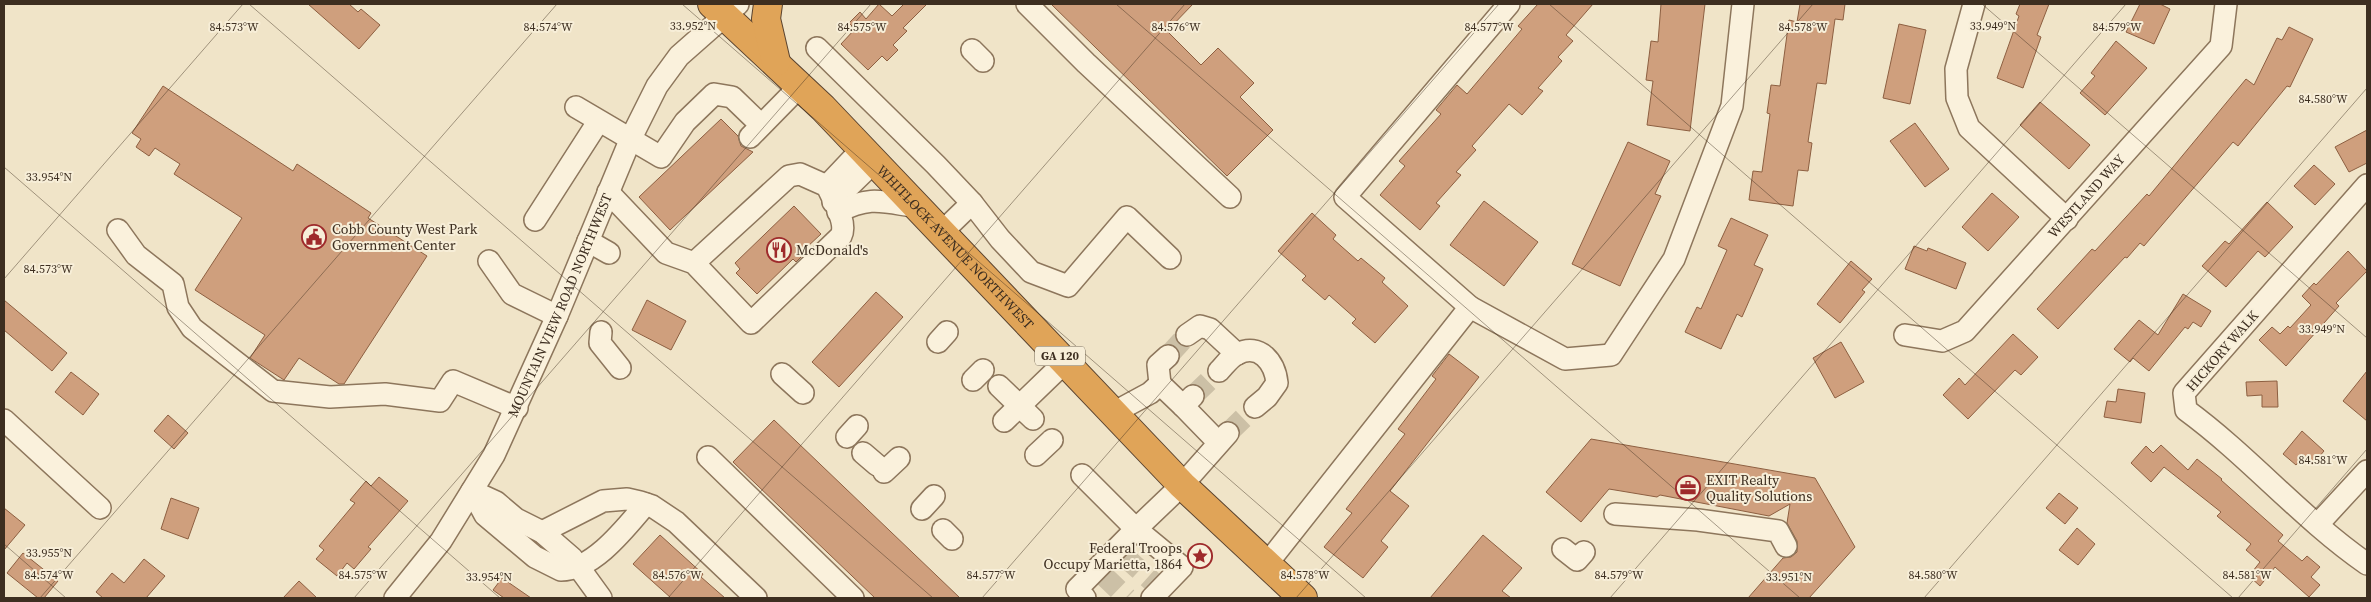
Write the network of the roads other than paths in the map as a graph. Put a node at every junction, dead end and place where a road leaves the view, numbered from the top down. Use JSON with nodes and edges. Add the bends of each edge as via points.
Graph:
{"nodes":[{"id":1,"x":768,"y":4,"type":"edge"},
{"id":2,"x":1027,"y":4,"type":"edge"},
{"id":3,"x":1509,"y":4,"type":"edge"},
{"id":4,"x":1743,"y":4,"type":"edge"},
{"id":5,"x":1974,"y":4,"type":"edge"},
{"id":6,"x":2226,"y":4,"type":"edge"},
{"id":7,"x":724,"y":8,"type":"edge"},
{"id":8,"x":817,"y":48,"type":"dead end"},
{"id":9,"x":776,"y":62,"type":"junction"},
{"id":10,"x":800,"y":86,"type":"junction"},
{"id":11,"x":576,"y":107,"type":"dead end"},
{"id":12,"x":598,"y":122,"type":"junction"},
{"id":13,"x":631,"y":138,"type":"junction"},
{"id":14,"x":868,"y":156,"type":"junction"},
{"id":15,"x":2367,"y":185,"type":"edge"},
{"id":16,"x":608,"y":192,"type":"junction"},
{"id":17,"x":1230,"y":197,"type":"dead end"},
{"id":18,"x":833,"y":200,"type":"junction"},
{"id":19,"x":972,"y":203,"type":"junction"},
{"id":20,"x":918,"y":207,"type":"junction"},
{"id":21,"x":535,"y":220,"type":"dead end"},
{"id":22,"x":2067,"y":220,"type":"junction"},
{"id":23,"x":118,"y":230,"type":"dead end"},
{"id":24,"x":942,"y":232,"type":"junction"},
{"id":25,"x":588,"y":241,"type":"junction"},
{"id":26,"x":609,"y":253,"type":"dead end"},
{"id":27,"x":1170,"y":258,"type":"dead end"},
{"id":28,"x":489,"y":261,"type":"dead end"},
{"id":29,"x":694,"y":263,"type":"junction"},
{"id":30,"x":1470,"y":306,"type":"junction"},
{"id":31,"x":557,"y":316,"type":"junction"},
{"id":32,"x":601,"y":332,"type":"dead end"},
{"id":33,"x":1187,"y":335,"type":"tunnel mouth"},
{"id":34,"x":1905,"y":335,"type":"dead end"},
{"id":35,"x":1237,"y":354,"type":"junction"},
{"id":36,"x":1168,"y":356,"type":"tunnel mouth"},
{"id":37,"x":1065,"y":362,"type":"junction"},
{"id":38,"x":620,"y":368,"type":"dead end"},
{"id":39,"x":1219,"y":370,"type":"tunnel mouth"},
{"id":40,"x":782,"y":374,"type":"dead end"},
{"id":41,"x":1160,"y":384,"type":"junction"},
{"id":42,"x":1000,"y":386,"type":"dead end"},
{"id":43,"x":802,"y":393,"type":"dead end"},
{"id":44,"x":1255,"y":407,"type":"tunnel mouth"},
{"id":45,"x":517,"y":408,"type":"junction"},
{"id":46,"x":1026,"y":412,"type":"junction"},
{"id":47,"x":1113,"y":414,"type":"junction"},
{"id":48,"x":4,"y":420,"type":"edge"},
{"id":49,"x":1004,"y":421,"type":"dead end"},
{"id":50,"x":1052,"y":440,"type":"dead end"},
{"id":51,"x":1036,"y":455,"type":"dead end"},
{"id":52,"x":708,"y":457,"type":"dead end"},
{"id":53,"x":2367,"y":471,"type":"edge"},
{"id":54,"x":1082,"y":475,"type":"dead end"},
{"id":55,"x":1182,"y":485,"type":"junction"},
{"id":56,"x":472,"y":491,"type":"junction"},
{"id":57,"x":646,"y":504,"type":"junction"},
{"id":58,"x":100,"y":508,"type":"dead end"},
{"id":59,"x":1615,"y":514,"type":"dead end"},
{"id":60,"x":2318,"y":524,"type":"junction"},
{"id":61,"x":1136,"y":529,"type":"junction"},
{"id":62,"x":542,"y":532,"type":"junction"},
{"id":63,"x":1786,"y":546,"type":"dead end"},
{"id":64,"x":2367,"y":564,"type":"edge"},
{"id":65,"x":1266,"y":565,"type":"junction"},
{"id":66,"x":577,"y":566,"type":"junction"},
{"id":67,"x":1156,"y":590,"type":"edge"},
{"id":68,"x":1077,"y":595,"type":"edge"},
{"id":69,"x":395,"y":598,"type":"edge"},
{"id":70,"x":601,"y":598,"type":"edge"},
{"id":71,"x":756,"y":598,"type":"edge"},
{"id":72,"x":853,"y":598,"type":"edge"},
{"id":73,"x":1302,"y":598,"type":"edge"}],
"edges":[{"from":1,"to":9,"type":"highway","via":[[768,28]]},
{"from":2,"to":17,"type":"street"},
{"from":3,"to":30,"type":"street","via":[[1345,197]]},
{"from":4,"to":30,"type":"street","via":[[1732,106],[1674,259],[1611,355],[1565,359]]},
{"from":5,"to":22,"type":"street","via":[[1956,69],[1957,98],[1969,128]]},
{"from":6,"to":22,"type":"street","name":"WESTLAND WAY","via":[[2221,46]]},
{"from":7,"to":9,"type":"highway","name":"WHITLOCK AVENUE NORTHWEST","number":"GA 120"},
{"from":7,"to":13,"type":"street","name":"MOUNTAIN VIEW ROAD NORTHWEST","via":[[667,71]]},
{"from":8,"to":19,"type":"street"},
{"from":9,"to":10,"type":"highway","name":"WHITLOCK AVENUE NORTHWEST","number":"GA 120"},
{"from":10,"to":13,"type":"street","via":[[755,131],[732,97],[714,94],[686,122],[661,157]]},
{"from":10,"to":14,"type":"highway","name":"WHITLOCK AVENUE NORTHWEST","number":"GA 120"},
{"from":11,"to":12,"type":"street"},
{"from":12,"to":13,"type":"street"},
{"from":12,"to":21,"type":"street"},
{"from":13,"to":16,"type":"street","name":"MOUNTAIN VIEW ROAD NORTHWEST"},
{"from":14,"to":18,"type":"street"},
{"from":14,"to":20,"type":"highway","name":"WHITLOCK AVENUE NORTHWEST","number":"GA 120"},
{"from":15,"to":60,"type":"street","name":"HICKORY WALK","via":[[2184,393],[2186,410],[2220,435]]},
{"from":16,"to":25,"type":"street","name":"MOUNTAIN VIEW ROAD NORTHWEST"},
{"from":16,"to":29,"type":"street","via":[[666,253]]},
{"from":18,"to":20,"type":"street","via":[[854,203],[872,200]]},
{"from":18,"to":29,"type":"street","via":[[800,174],[789,176]]},
{"from":18,"to":29,"type":"street","via":[[843,232],[841,236],[751,324]]},
{"from":19,"to":24,"type":"street"},
{"from":19,"to":27,"type":"street","via":[[1032,272],[1068,286],[1127,217]]},
{"from":20,"to":24,"type":"highway","name":"WHITLOCK AVENUE NORTHWEST","number":"GA 120"},
{"from":22,"to":34,"type":"street","name":"WESTLAND WAY","via":[[1965,332],[1942,341]]},
{"from":23,"to":45,"type":"street","via":[[136,255],[173,284],[178,307],[192,328],[273,391],[330,397],[385,394],[440,401],[453,381]]},
{"from":24,"to":37,"type":"highway","name":"WHITLOCK AVENUE NORTHWEST","number":"GA 120"},
{"from":25,"to":26,"type":"street"},
{"from":25,"to":31,"type":"street","name":"MOUNTAIN VIEW ROAD NORTHWEST"},
{"from":28,"to":31,"type":"street","via":[[512,294]]},
{"from":30,"to":65,"type":"street"},
{"from":31,"to":45,"type":"street","name":"MOUNTAIN VIEW ROAD NORTHWEST"},
{"from":32,"to":38,"type":"street","via":[[600,343]]},
{"from":33,"to":35,"type":"street","via":[[1200,326],[1210,329]]},
{"from":35,"to":39,"type":"street"},
{"from":35,"to":44,"type":"street","via":[[1253,350],[1262,353],[1276,369],[1277,383]]},
{"from":36,"to":41,"type":"street","via":[[1158,366]]},
{"from":37,"to":46,"type":"street"},
{"from":37,"to":47,"type":"highway","name":"WHITLOCK AVENUE NORTHWEST","number":"GA 120"},
{"from":40,"to":43,"type":"street"},
{"from":41,"to":47,"type":"street"},
{"from":41,"to":55,"type":"street","via":[[1188,401],[1223,437]]},
{"from":42,"to":46,"type":"street"},
{"from":45,"to":56,"type":"street","name":"MOUNTAIN VIEW ROAD NORTHWEST"},
{"from":46,"to":49,"type":"street"},
{"from":47,"to":55,"type":"highway","name":"WHITLOCK AVENUE NORTHWEST","number":"GA 120"},
{"from":48,"to":58,"type":"street"},
{"from":50,"to":51,"type":"street"},
{"from":52,"to":72,"type":"street"},
{"from":53,"to":60,"type":"street"},
{"from":54,"to":61,"type":"street"},
{"from":55,"to":61,"type":"street"},
{"from":55,"to":65,"type":"highway","name":"WHITLOCK AVENUE NORTHWEST","number":"GA 120"},
{"from":56,"to":62,"type":"street","via":[[496,502],[516,519]]},
{"from":56,"to":66,"type":"street","via":[[485,515],[535,557],[562,570]]},
{"from":56,"to":69,"type":"street","name":"MOUNTAIN VIEW ROAD NORTHWEST","via":[[441,541]]},
{"from":57,"to":62,"type":"street","via":[[627,499],[603,501]]},
{"from":57,"to":66,"type":"street","via":[[610,546]]},
{"from":57,"to":71,"type":"street","via":[[676,522]]},
{"from":59,"to":63,"type":"street","via":[[1698,520],[1778,531]]},
{"from":60,"to":64,"type":"street","name":"HICKORY WALK"},
{"from":61,"to":67,"type":"street","via":[[1182,567]]},
{"from":61,"to":68,"type":"street","via":[[1120,552]]},
{"from":62,"to":66,"type":"street"},
{"from":65,"to":73,"type":"highway","name":"WHITLOCK AVENUE NORTHWEST","number":"GA 120"},
{"from":66,"to":70,"type":"street"}]}
